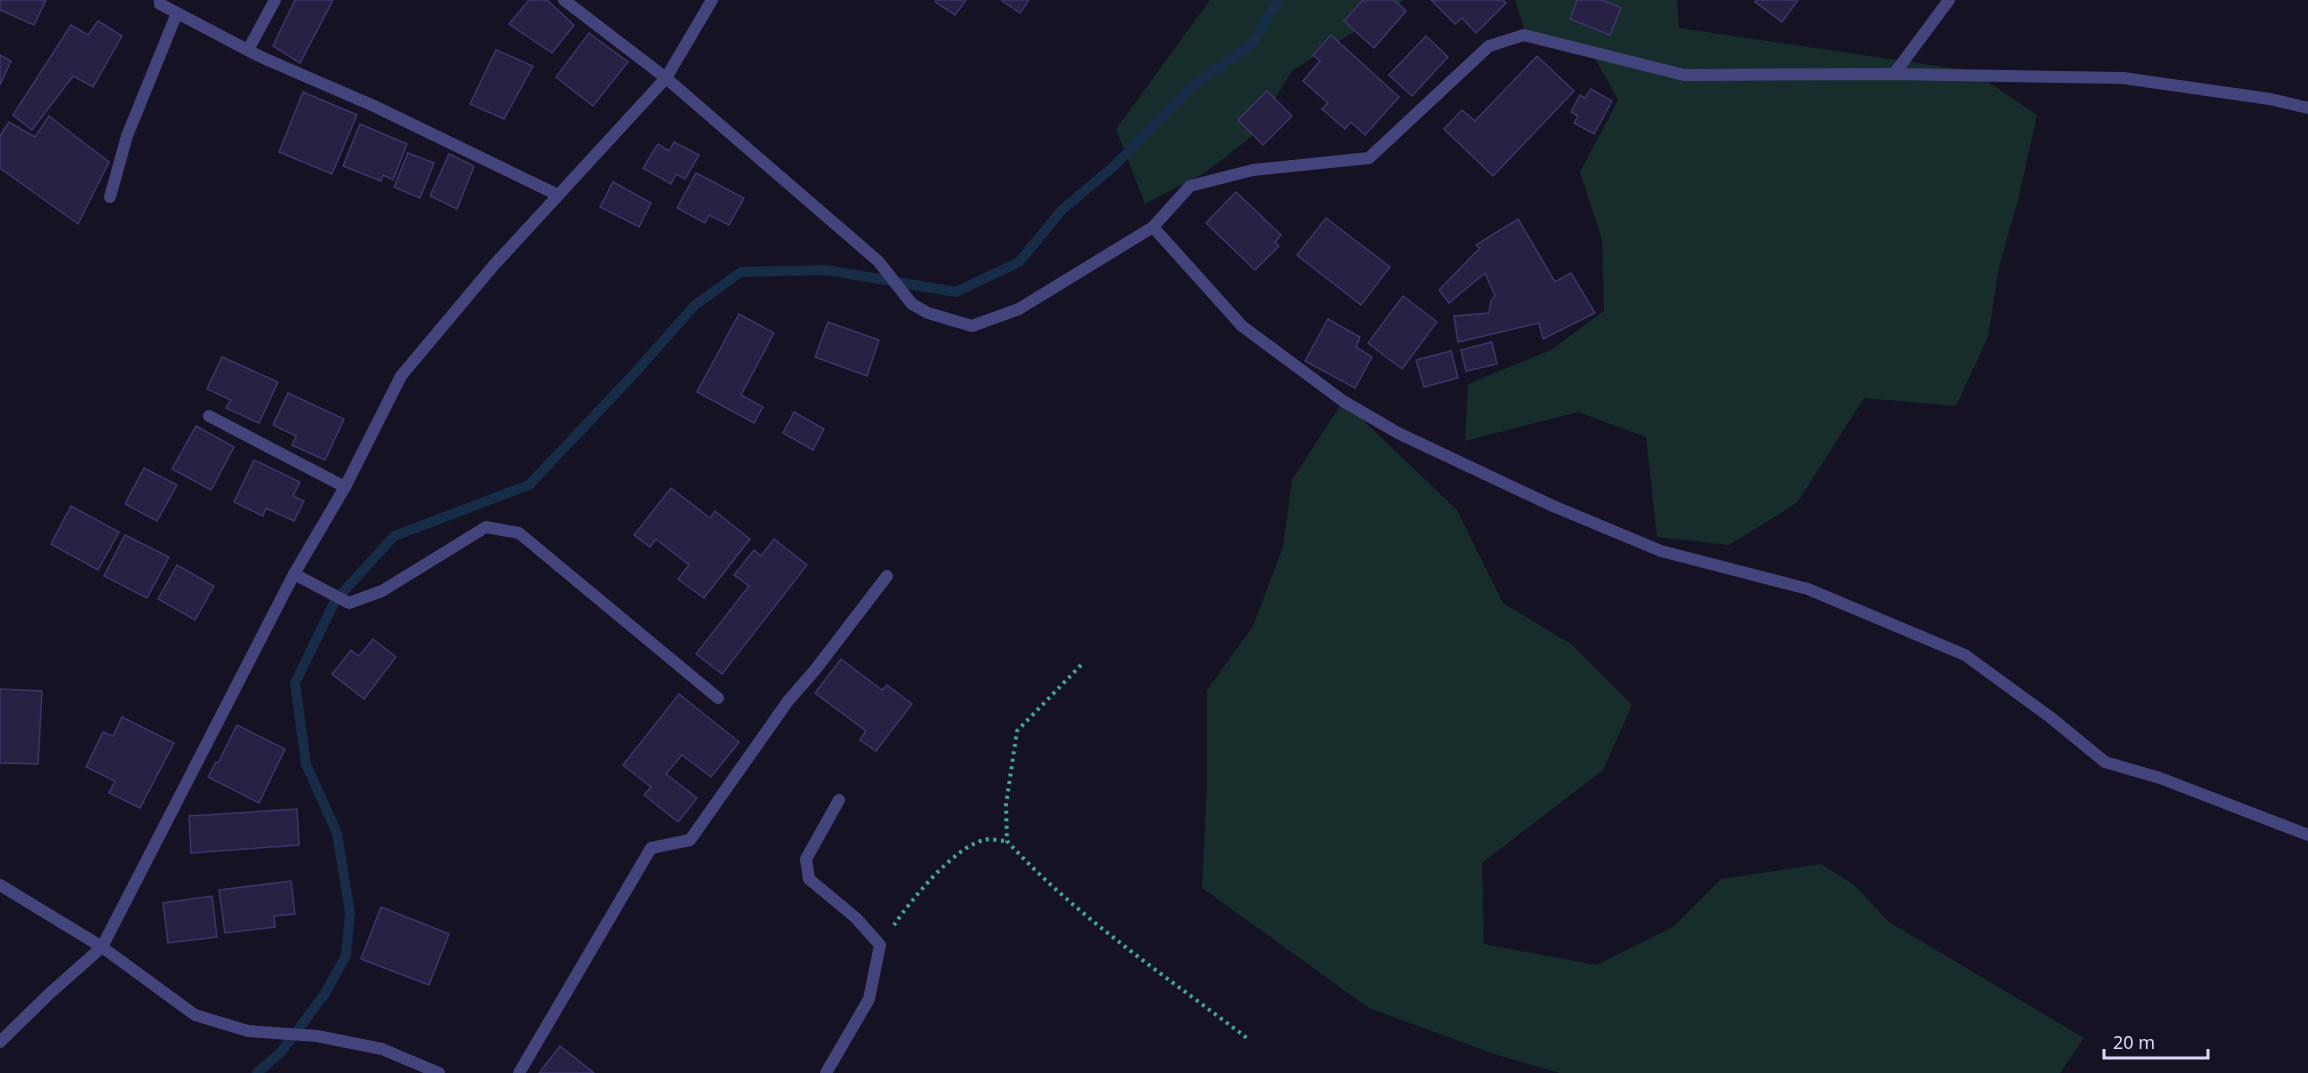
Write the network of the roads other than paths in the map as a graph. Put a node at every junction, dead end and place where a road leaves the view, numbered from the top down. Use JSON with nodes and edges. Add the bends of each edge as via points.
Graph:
{"nodes":[{"id":1,"x":160,"y":0,"type":"edge"},
{"id":2,"x":275,"y":0,"type":"edge"},
{"id":3,"x":564,"y":0,"type":"edge"},
{"id":4,"x":712,"y":0,"type":"edge"},
{"id":5,"x":1949,"y":0,"type":"edge"},
{"id":6,"x":177,"y":13,"type":"junction"},
{"id":7,"x":248,"y":50,"type":"junction"},
{"id":8,"x":1894,"y":74,"type":"junction"},
{"id":9,"x":666,"y":78,"type":"junction"},
{"id":10,"x":2308,"y":108,"type":"edge"},
{"id":11,"x":558,"y":195,"type":"junction"},
{"id":12,"x":111,"y":197,"type":"dead end"},
{"id":13,"x":1153,"y":227,"type":"junction"},
{"id":14,"x":209,"y":417,"type":"dead end"},
{"id":15,"x":345,"y":487,"type":"junction"},
{"id":16,"x":294,"y":574,"type":"junction"},
{"id":17,"x":887,"y":576,"type":"dead end"},
{"id":18,"x":718,"y":698,"type":"dead end"},
{"id":19,"x":839,"y":800,"type":"dead end"},
{"id":20,"x":2308,"y":835,"type":"edge"},
{"id":21,"x":0,"y":885,"type":"edge"},
{"id":22,"x":102,"y":947,"type":"junction"},
{"id":23,"x":0,"y":1042,"type":"edge"},
{"id":24,"x":439,"y":1073,"type":"edge"},
{"id":25,"x":519,"y":1073,"type":"edge"},
{"id":26,"x":826,"y":1073,"type":"edge"}],
"edges":[{"from":1,"to":6,"type":"street","via":[[160,4]]},
{"from":2,"to":7,"type":"street"},
{"from":3,"to":9,"type":"street"},
{"from":4,"to":9,"type":"street"},
{"from":5,"to":8,"type":"street"},
{"from":6,"to":7,"type":"street"},
{"from":6,"to":12,"type":"street","via":[[127,136]]},
{"from":7,"to":11,"type":"street"},
{"from":8,"to":10,"type":"street","via":[[2123,78]]},
{"from":8,"to":13,"type":"street","via":[[1684,75],[1524,35],[1489,46],[1369,158],[1252,170],[1190,186]]},
{"from":9,"to":11,"type":"street"},
{"from":9,"to":13,"type":"street","via":[[878,261],[912,304],[928,313],[972,326],[1019,309]]},
{"from":11,"to":15,"type":"street","via":[[401,376]]},
{"from":13,"to":20,"type":"street","via":[[1242,326],[1343,401],[1398,432],[1553,506],[1661,551],[1808,589],[1965,654],[2105,762],[2160,778]]},
{"from":14,"to":15,"type":"street"},
{"from":15,"to":16,"type":"street"},
{"from":16,"to":18,"type":"street","via":[[349,603],[382,591],[486,527],[519,533]]},
{"from":16,"to":22,"type":"street"},
{"from":17,"to":25,"type":"street","via":[[788,701],[690,840],[651,848]]},
{"from":19,"to":26,"type":"street","via":[[806,859],[809,879],[856,918],[880,945],[869,999]]},
{"from":21,"to":22,"type":"street"},
{"from":22,"to":23,"type":"street"},
{"from":22,"to":24,"type":"street","via":[[195,1015],[248,1031],[317,1036],[382,1049]]}]}
